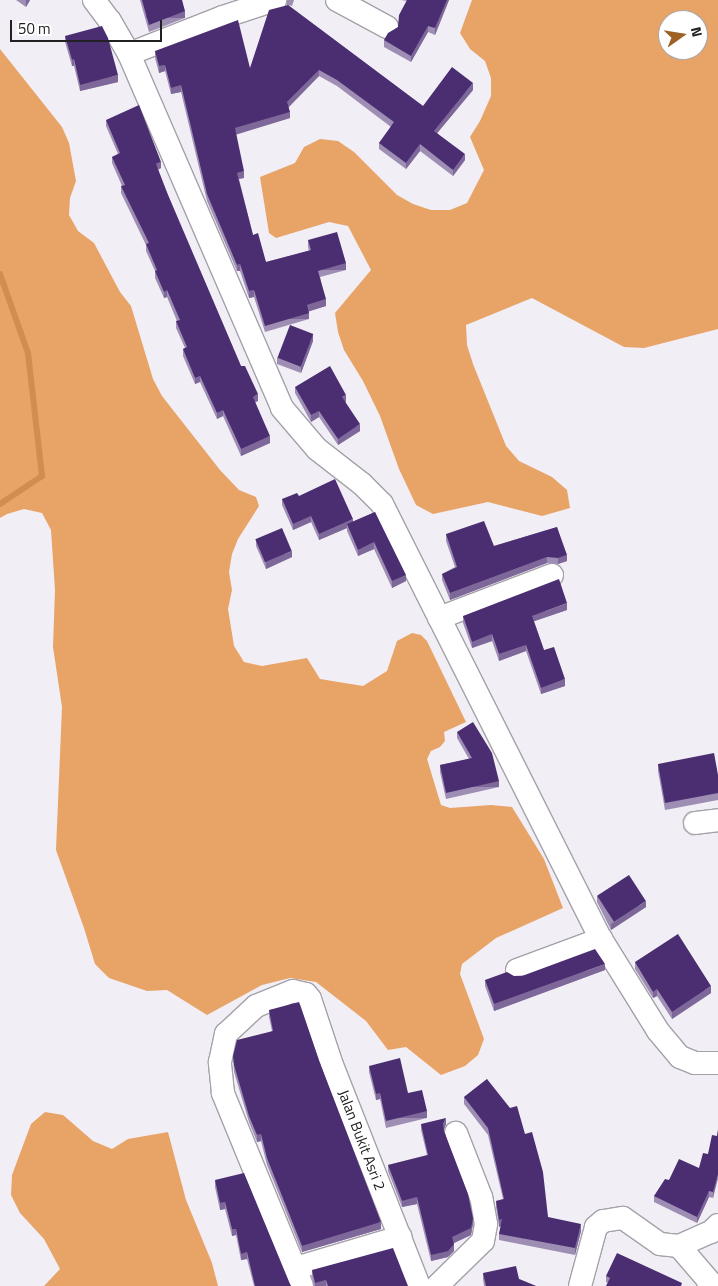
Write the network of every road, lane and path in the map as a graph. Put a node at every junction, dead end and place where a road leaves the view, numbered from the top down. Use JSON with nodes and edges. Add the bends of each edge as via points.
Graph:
{"nodes":[{"id":1,"x":94,"y":0,"type":"edge"},
{"id":2,"x":275,"y":0,"type":"edge"},
{"id":3,"x":337,"y":0,"type":"edge"},
{"id":4,"x":387,"y":27,"type":"dead end"},
{"id":5,"x":129,"y":54,"type":"junction"},
{"id":6,"x":552,"y":575,"type":"dead end"},
{"id":7,"x":439,"y":618,"type":"junction"},
{"id":8,"x":718,"y":820,"type":"edge"},
{"id":9,"x":695,"y":823,"type":"dead end"},
{"id":10,"x":601,"y":939,"type":"junction"},
{"id":11,"x":517,"y":970,"type":"dead end"},
{"id":12,"x":718,"y":1063,"type":"edge"},
{"id":13,"x":456,"y":1133,"type":"dead end"},
{"id":14,"x":718,"y":1225,"type":"edge"},
{"id":15,"x":400,"y":1237,"type":"junction"},
{"id":16,"x":679,"y":1246,"type":"junction"},
{"id":17,"x":299,"y":1277,"type":"edge"},
{"id":18,"x":420,"y":1286,"type":"edge"},
{"id":19,"x":437,"y":1286,"type":"edge"},
{"id":20,"x":580,"y":1286,"type":"edge"},
{"id":21,"x":709,"y":1286,"type":"edge"}],
"edges":[{"from":1,"to":5,"type":"street"},
{"from":2,"to":5,"type":"street"},
{"from":3,"to":4,"type":"street"},
{"from":5,"to":7,"type":"street","via":[[282,408],[317,449],[382,504]]},
{"from":6,"to":7,"type":"street"},
{"from":7,"to":10,"type":"street"},
{"from":8,"to":9,"type":"street"},
{"from":10,"to":11,"type":"street"},
{"from":10,"to":12,"type":"street","via":[[670,1047],[688,1060]]},
{"from":13,"to":19,"type":"street","via":[[481,1196],[486,1224],[483,1241]]},
{"from":14,"to":16,"type":"street","via":[[711,1232]]},
{"from":15,"to":17,"type":"street"},
{"from":15,"to":17,"type":"street","name":"Jalan Bukit Asri 2","via":[[332,1065],[310,999],[306,994],[293,991],[256,1006],[226,1034],[220,1062],[223,1093]]},
{"from":15,"to":18,"type":"street","name":"Jalan Bukit Asri 2"},
{"from":16,"to":20,"type":"street","via":[[660,1244],[623,1218],[603,1221],[596,1226]]},
{"from":16,"to":21,"type":"street","via":[[708,1280]]}]}
